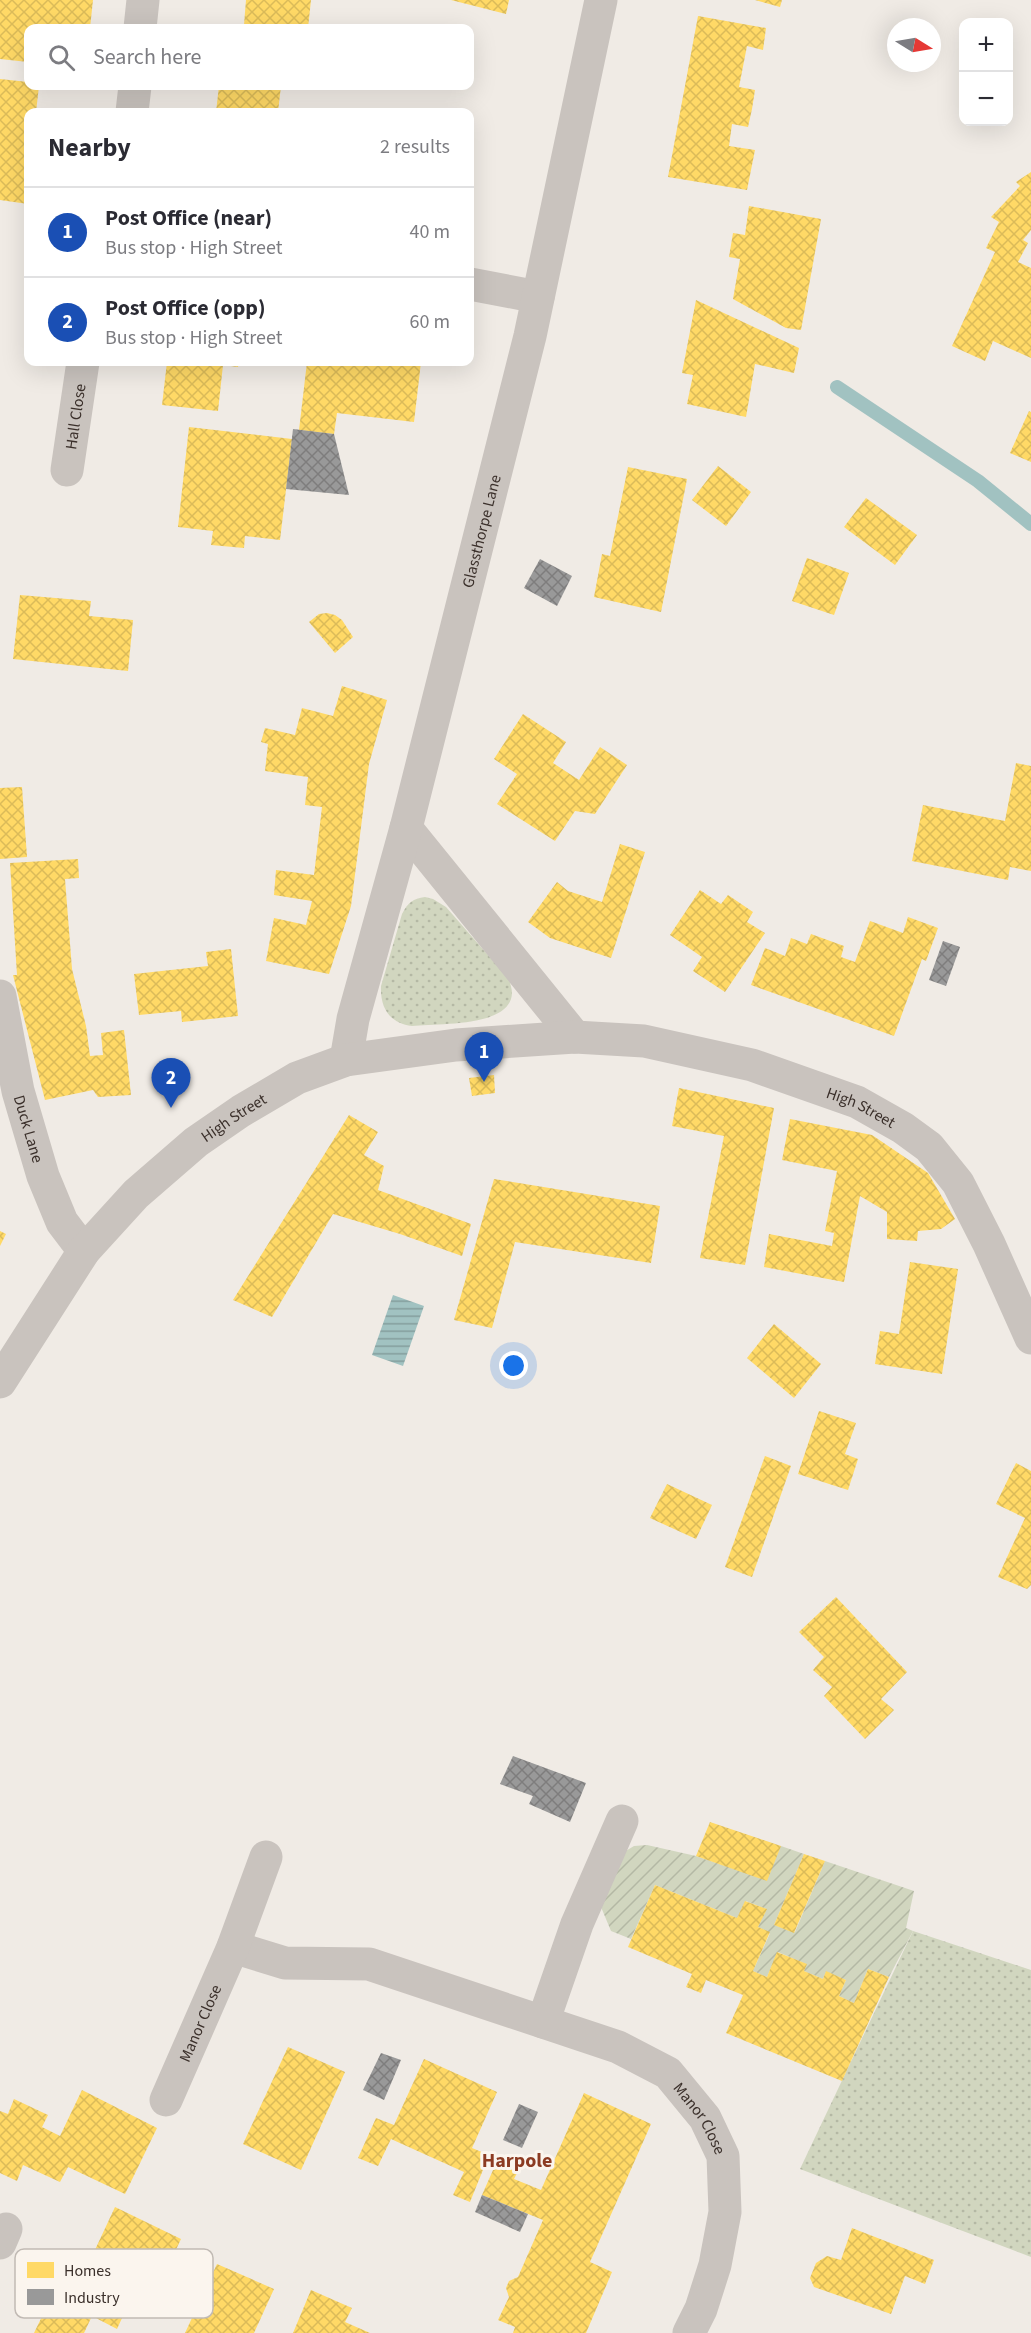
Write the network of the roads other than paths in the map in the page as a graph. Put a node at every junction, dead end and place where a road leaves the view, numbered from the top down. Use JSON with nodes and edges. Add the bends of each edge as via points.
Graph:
{"nodes":[{"id":1,"x":143,"y":0,"type":"edge"},
{"id":2,"x":601,"y":0,"type":"edge"},
{"id":3,"x":141,"y":24,"type":"edge"},
{"id":4,"x":135,"y":90,"type":"edge"},
{"id":5,"x":132,"y":108,"type":"edge"},
{"id":6,"x":474,"y":285,"type":"edge"},
{"id":7,"x":538,"y":297,"type":"junction"},
{"id":8,"x":82,"y":366,"type":"edge"},
{"id":9,"x":67,"y":470,"type":"dead end"},
{"id":10,"x":406,"y":828,"type":"junction"},
{"id":11,"x":0,"y":996,"type":"edge"},
{"id":12,"x":574,"y":1037,"type":"junction"},
{"id":13,"x":346,"y":1060,"type":"junction"},
{"id":14,"x":84,"y":1251,"type":"junction"},
{"id":15,"x":1031,"y":1338,"type":"edge"},
{"id":16,"x":0,"y":1382,"type":"edge"},
{"id":17,"x":622,"y":1821,"type":"dead end"},
{"id":18,"x":266,"y":1857,"type":"dead end"},
{"id":19,"x":233,"y":1947,"type":"junction"},
{"id":20,"x":543,"y":2022,"type":"junction"},
{"id":21,"x":166,"y":2100,"type":"dead end"},
{"id":22,"x":689,"y":2333,"type":"edge"}],
"edges":[{"from":1,"to":3,"type":"street"},
{"from":2,"to":7,"type":"street","name":"Glassthorpe Lane"},
{"from":4,"to":5,"type":"street"},
{"from":6,"to":7,"type":"street"},
{"from":7,"to":10,"type":"street","name":"Glassthorpe Lane"},
{"from":8,"to":9,"type":"street","name":"Hall Close"},
{"from":10,"to":12,"type":"street"},
{"from":10,"to":13,"type":"street","name":"Glassthorpe Lane","via":[[353,1018]]},
{"from":11,"to":14,"type":"street","name":"Duck Lane","via":[[18,1091],[43,1176],[62,1222]]},
{"from":12,"to":13,"type":"street","name":"High Street","via":[[456,1045]]},
{"from":12,"to":15,"type":"street","name":"High Street","via":[[644,1041],[752,1065],[857,1101],[903,1128],[929,1148],[958,1183]]},
{"from":13,"to":14,"type":"street","name":"High Street","via":[[297,1078],[196,1142],[136,1194]]},
{"from":14,"to":16,"type":"street","name":"High Street"},
{"from":17,"to":20,"type":"street","via":[[577,1924]]},
{"from":18,"to":19,"type":"street","name":"Manor Close"},
{"from":19,"to":20,"type":"street","name":"Manor Close","via":[[285,1963],[369,1964]]},
{"from":19,"to":21,"type":"street","name":"Manor Close"},
{"from":20,"to":22,"type":"street","name":"Manor Close","via":[[618,2047],[668,2073],[705,2118],[723,2156],[725,2212],[715,2265]]}]}
